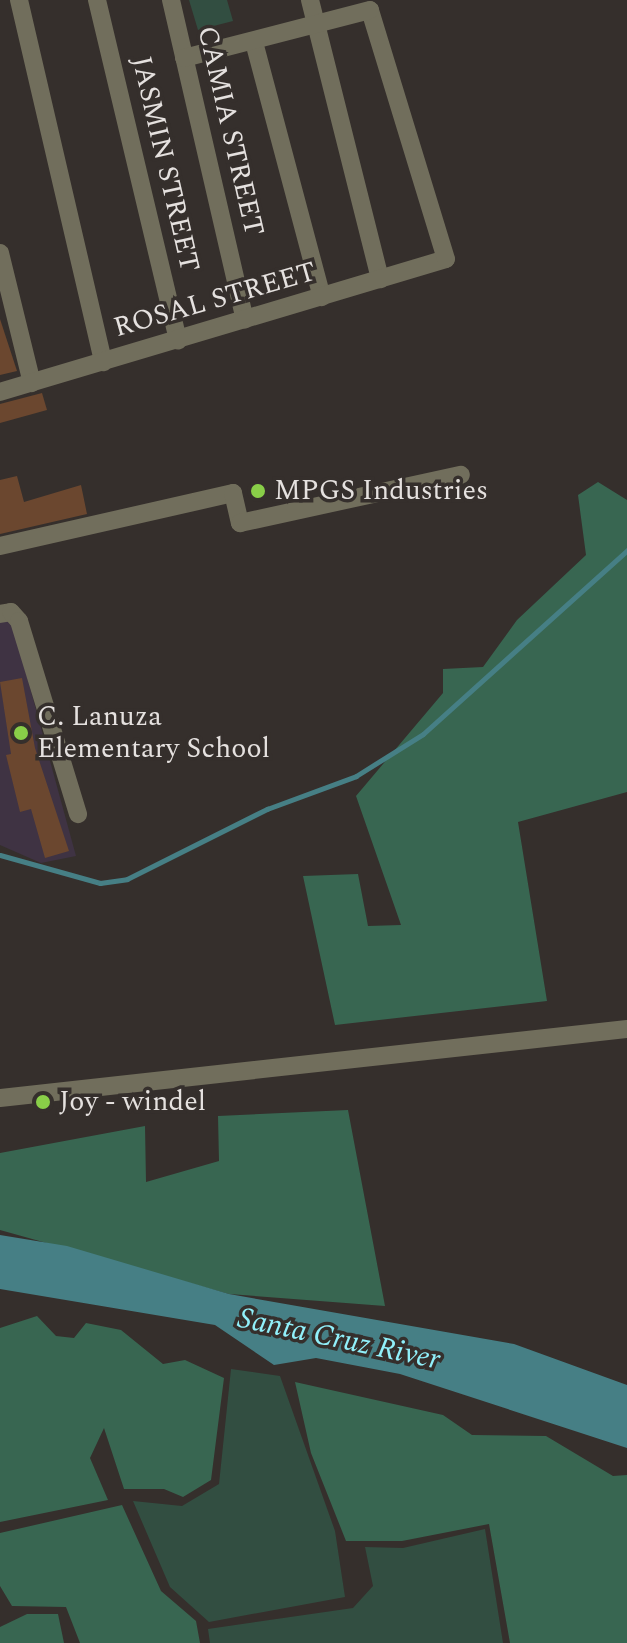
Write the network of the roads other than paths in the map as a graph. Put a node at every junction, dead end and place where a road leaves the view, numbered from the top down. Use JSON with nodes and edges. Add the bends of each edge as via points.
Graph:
{"nodes":[{"id":1,"x":19,"y":0,"type":"edge"},
{"id":2,"x":97,"y":0,"type":"edge"},
{"id":3,"x":171,"y":0,"type":"edge"},
{"id":4,"x":310,"y":0,"type":"edge"},
{"id":5,"x":318,"y":25,"type":"junction"},
{"id":6,"x":254,"y":42,"type":"junction"},
{"id":7,"x":184,"y":58,"type":"junction"},
{"id":8,"x":0,"y":253,"type":"edge"},
{"id":9,"x":380,"y":279,"type":"junction"},
{"id":10,"x":322,"y":297,"type":"junction"},
{"id":11,"x":245,"y":320,"type":"junction"},
{"id":12,"x":178,"y":341,"type":"junction"},
{"id":13,"x":103,"y":362,"type":"junction"},
{"id":14,"x":32,"y":383,"type":"junction"},
{"id":15,"x":0,"y":392,"type":"edge"},
{"id":16,"x":461,"y":475,"type":"dead end"},
{"id":17,"x":0,"y":546,"type":"edge"},
{"id":18,"x":6,"y":613,"type":"edge"},
{"id":19,"x":78,"y":814,"type":"dead end"},
{"id":20,"x":627,"y":1029,"type":"edge"},
{"id":21,"x":0,"y":1098,"type":"edge"}],
"edges":[{"from":1,"to":13,"type":"street"},
{"from":2,"to":12,"type":"street","name":"JASMIN STREET"},
{"from":3,"to":7,"type":"street","name":"CAMIA STREET"},
{"from":4,"to":5,"type":"street"},
{"from":5,"to":6,"type":"street"},
{"from":5,"to":9,"type":"street"},
{"from":5,"to":9,"type":"street","name":"ROSAL STREET","via":[[370,10],[446,259]]},
{"from":6,"to":7,"type":"street"},
{"from":6,"to":10,"type":"street"},
{"from":7,"to":11,"type":"street","name":"CAMIA STREET"},
{"from":8,"to":14,"type":"street"},
{"from":9,"to":10,"type":"street","name":"ROSAL STREET"},
{"from":10,"to":11,"type":"street","name":"ROSAL STREET"},
{"from":11,"to":12,"type":"street","name":"ROSAL STREET"},
{"from":12,"to":13,"type":"street","name":"ROSAL STREET"},
{"from":13,"to":14,"type":"street","name":"ROSAL STREET"},
{"from":14,"to":15,"type":"street","name":"ROSAL STREET"},
{"from":16,"to":17,"type":"street","via":[[240,523],[233,493]]},
{"from":18,"to":19,"type":"street"},
{"from":20,"to":21,"type":"street"}]}
